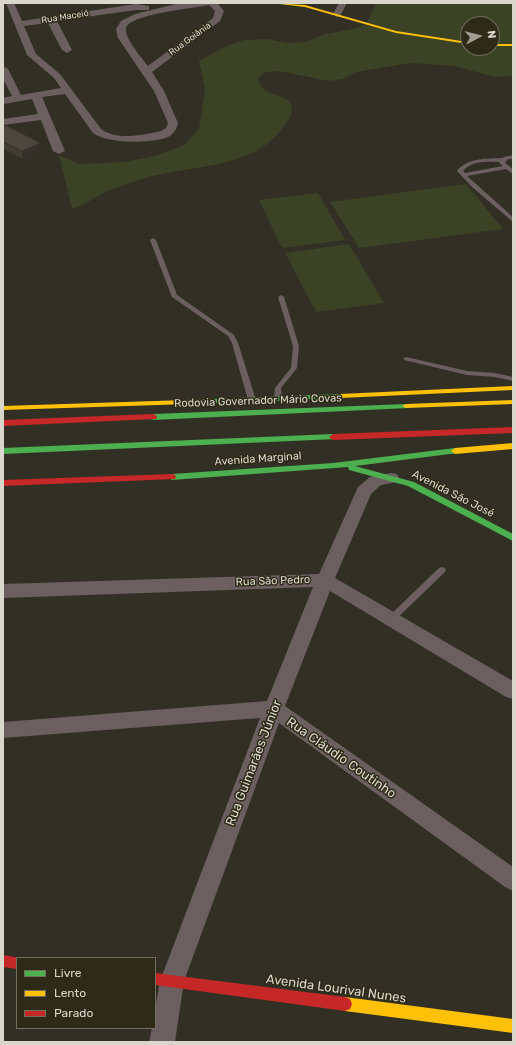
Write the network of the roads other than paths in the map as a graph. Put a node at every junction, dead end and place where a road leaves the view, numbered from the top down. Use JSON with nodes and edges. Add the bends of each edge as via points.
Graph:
{"nodes":[{"id":1,"x":10,"y":3,"type":"edge"},
{"id":2,"x":207,"y":3,"type":"edge"},
{"id":3,"x":212,"y":3,"type":"edge"},
{"id":4,"x":273,"y":3,"type":"edge"},
{"id":5,"x":343,"y":3,"type":"edge"},
{"id":6,"x":158,"y":11,"type":"junction"},
{"id":7,"x":337,"y":14,"type":"junction"},
{"id":8,"x":51,"y":20,"type":"junction"},
{"id":9,"x":20,"y":24,"type":"junction"},
{"id":10,"x":460,"y":42,"type":"edge"},
{"id":11,"x":500,"y":45,"type":"edge"},
{"id":12,"x":513,"y":45,"type":"edge"},
{"id":13,"x":67,"y":50,"type":"dead end"},
{"id":14,"x":3,"y":70,"type":"edge"},
{"id":15,"x":147,"y":71,"type":"junction"},
{"id":16,"x":68,"y":90,"type":"junction"},
{"id":17,"x":36,"y":96,"type":"junction"},
{"id":18,"x":18,"y":99,"type":"junction"},
{"id":19,"x":3,"y":102,"type":"edge"},
{"id":20,"x":43,"y":116,"type":"junction"},
{"id":21,"x":3,"y":122,"type":"edge"},
{"id":22,"x":59,"y":151,"type":"dead end"},
{"id":23,"x":513,"y":157,"type":"edge"},
{"id":24,"x":503,"y":160,"type":"junction"},
{"id":25,"x":508,"y":167,"type":"junction"},
{"id":26,"x":513,"y":172,"type":"edge"},
{"id":27,"x":463,"y":175,"type":"junction"},
{"id":28,"x":513,"y":220,"type":"edge"},
{"id":29,"x":153,"y":240,"type":"dead end"},
{"id":30,"x":281,"y":297,"type":"dead end"},
{"id":31,"x":406,"y":359,"type":"dead end"},
{"id":32,"x":513,"y":380,"type":"edge"},
{"id":33,"x":513,"y":388,"type":"edge"},
{"id":34,"x":278,"y":399,"type":"junction"},
{"id":35,"x":252,"y":400,"type":"junction"},
{"id":36,"x":513,"y":402,"type":"edge"},
{"id":37,"x":3,"y":408,"type":"edge"},
{"id":38,"x":342,"y":410,"type":"junction"},
{"id":39,"x":3,"y":423,"type":"edge"},
{"id":40,"x":513,"y":430,"type":"edge"},
{"id":41,"x":513,"y":446,"type":"edge"},
{"id":42,"x":3,"y":451,"type":"edge"},
{"id":43,"x":333,"y":466,"type":"junction"},
{"id":44,"x":355,"y":468,"type":"junction"},
{"id":45,"x":391,"y":478,"type":"junction"},
{"id":46,"x":3,"y":483,"type":"edge"},
{"id":47,"x":364,"y":491,"type":"junction"},
{"id":48,"x":513,"y":538,"type":"edge"},
{"id":49,"x":442,"y":570,"type":"dead end"},
{"id":50,"x":325,"y":580,"type":"junction"},
{"id":51,"x":3,"y":591,"type":"edge"},
{"id":52,"x":391,"y":618,"type":"junction"},
{"id":53,"x":513,"y":691,"type":"edge"},
{"id":54,"x":274,"y":709,"type":"junction"},
{"id":55,"x":3,"y":730,"type":"edge"},
{"id":56,"x":513,"y":880,"type":"edge"},
{"id":57,"x":3,"y":961,"type":"edge"},
{"id":58,"x":16,"y":962,"type":"edge"},
{"id":59,"x":164,"y":980,"type":"edge"},
{"id":60,"x":513,"y":1026,"type":"edge"},
{"id":61,"x":162,"y":1042,"type":"edge"}],
"edges":[{"from":1,"to":9,"type":"street","via":[[19,13]]},
{"from":2,"to":6,"type":"street"},
{"from":3,"to":15,"type":"street","name":"Rua Goiânia","via":[[220,11],[217,19]]},
{"from":4,"to":7,"type":"street","via":[[305,6]]},
{"from":5,"to":7,"type":"street"},
{"from":6,"to":8,"type":"street","name":"Rua Maceió","via":[[136,7]]},
{"from":6,"to":15,"type":"street","via":[[129,19],[122,29],[123,38]]},
{"from":7,"to":10,"type":"street","via":[[396,32]]},
{"from":8,"to":9,"type":"street","name":"Rua Maceió"},
{"from":8,"to":13,"type":"street"},
{"from":9,"to":16,"type":"street","via":[[32,55],[58,76]]},
{"from":11,"to":12,"type":"street"},
{"from":14,"to":18,"type":"street"},
{"from":15,"to":16,"type":"street","via":[[173,123],[171,129],[160,135],[119,139],[102,135]]},
{"from":16,"to":17,"type":"street"},
{"from":17,"to":18,"type":"street"},
{"from":17,"to":20,"type":"street"},
{"from":18,"to":19,"type":"street"},
{"from":20,"to":21,"type":"street"},
{"from":20,"to":22,"type":"street"},
{"from":23,"to":24,"type":"lane"},
{"from":24,"to":25,"type":"lane","via":[[502,163]]},
{"from":24,"to":27,"type":"lane","via":[[470,162],[463,165],[460,171]]},
{"from":25,"to":26,"type":"lane"},
{"from":25,"to":27,"type":"lane"},
{"from":27,"to":28,"type":"lane"},
{"from":29,"to":35,"type":"lane","via":[[174,296],[231,335]]},
{"from":30,"to":34,"type":"lane","via":[[296,346],[294,368],[278,388]]},
{"from":31,"to":32,"type":"lane"},
{"from":33,"to":34,"type":"street"},
{"from":34,"to":35,"type":"street"},
{"from":35,"to":37,"type":"street"},
{"from":35,"to":38,"type":"street"},
{"from":36,"to":38,"type":"street","name":"Rodovia Governador Mário Covas"},
{"from":38,"to":39,"type":"street","name":"Rodovia Governador Mário Covas"},
{"from":40,"to":42,"type":"street"},
{"from":41,"to":43,"type":"street","name":"Avenida Marginal","via":[[437,452]]},
{"from":43,"to":44,"type":"street","name":"Avenida São José"},
{"from":43,"to":46,"type":"street","name":"Avenida Marginal"},
{"from":44,"to":45,"type":"street","name":"Avenida São José"},
{"from":44,"to":47,"type":"street","via":[[362,479]]},
{"from":45,"to":47,"type":"street","via":[[376,481]]},
{"from":45,"to":48,"type":"street","name":"Avenida São José","via":[[411,484]]},
{"from":47,"to":50,"type":"street","name":"Rua Guimarães Júnior"},
{"from":49,"to":52,"type":"lane"},
{"from":50,"to":51,"type":"street","name":"Rua São Pedro"},
{"from":50,"to":52,"type":"street","name":"Rua São Pedro"},
{"from":50,"to":54,"type":"street","name":"Rua Guimarães Júnior"},
{"from":52,"to":53,"type":"street","name":"Rua São Pedro"},
{"from":54,"to":55,"type":"street"},
{"from":54,"to":56,"type":"street","name":"Rua Cláudio Coutinho"},
{"from":54,"to":59,"type":"street","name":"Rua Guimarães Júnior"},
{"from":57,"to":58,"type":"street"},
{"from":59,"to":60,"type":"street","name":"Avenida Lourival Nunes"},
{"from":59,"to":61,"type":"street","name":"Rua Guimarães Júnior"}]}
